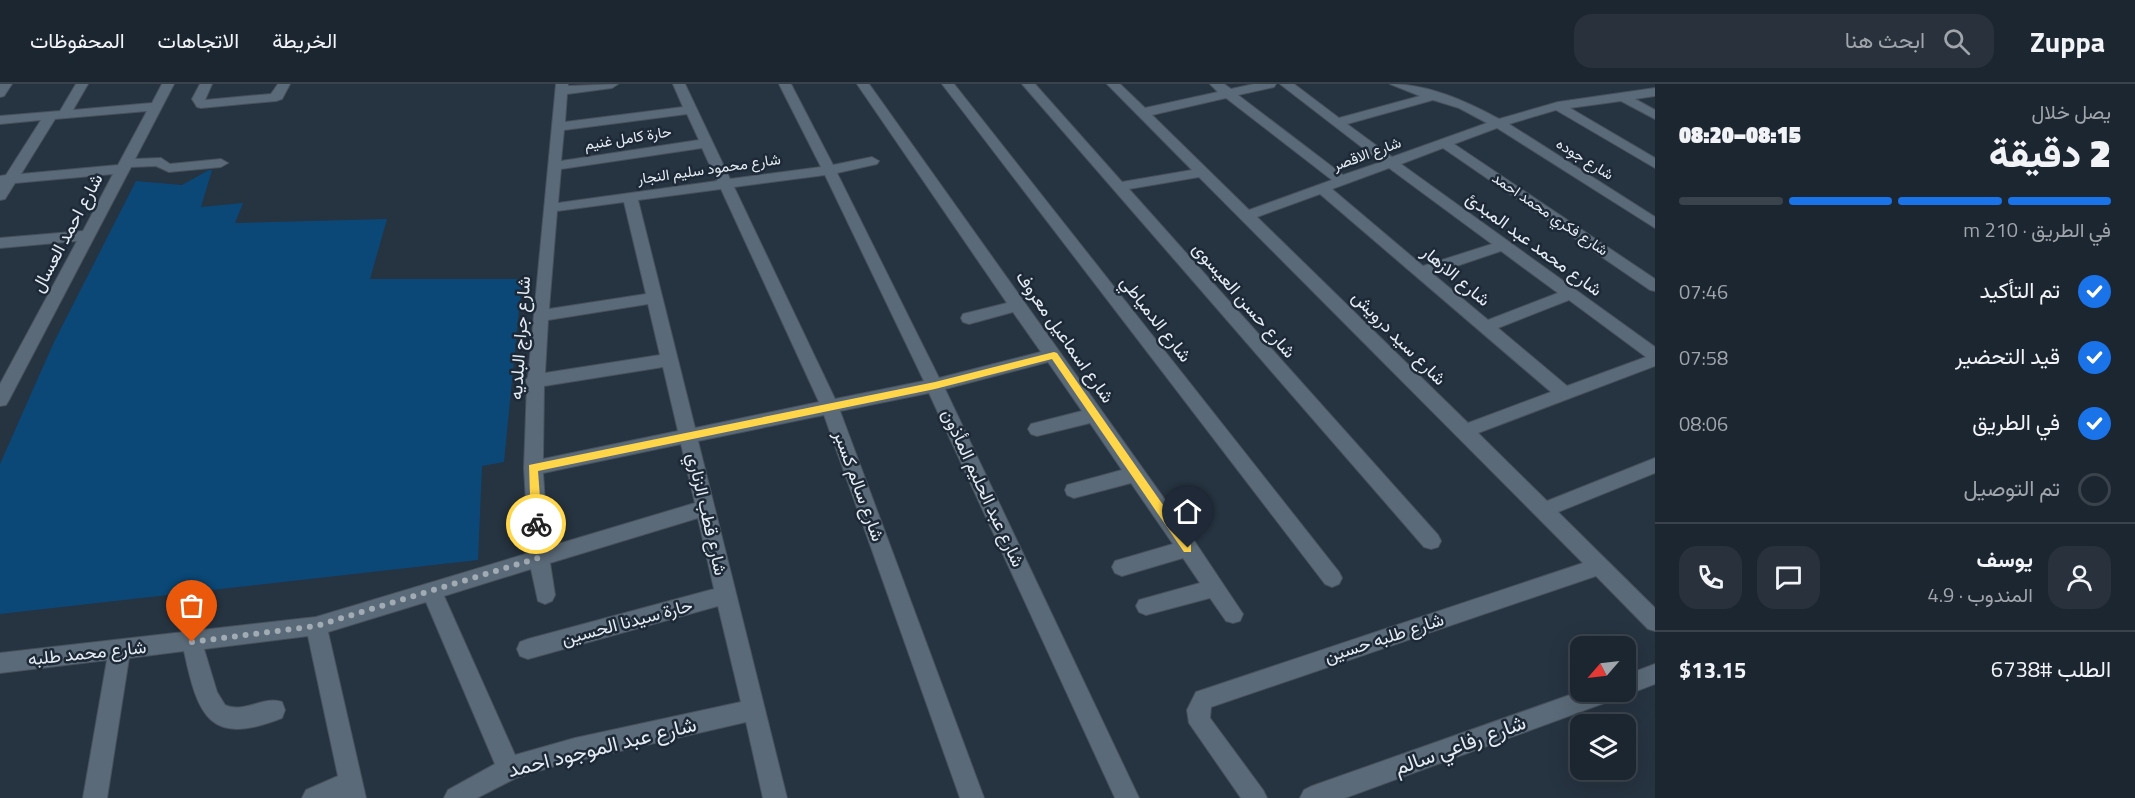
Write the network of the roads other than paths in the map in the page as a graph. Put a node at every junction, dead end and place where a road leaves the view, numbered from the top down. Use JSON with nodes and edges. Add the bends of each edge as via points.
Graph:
{"nodes":[{"id":1,"x":6,"y":84,"type":"edge"},
{"id":2,"x":82,"y":84,"type":"edge"},
{"id":3,"x":168,"y":84,"type":"edge"},
{"id":4,"x":206,"y":84,"type":"edge"},
{"id":5,"x":284,"y":84,"type":"edge"},
{"id":6,"x":612,"y":84,"type":"edge"},
{"id":7,"x":679,"y":84,"type":"edge"},
{"id":8,"x":785,"y":84,"type":"edge"},
{"id":9,"x":863,"y":84,"type":"edge"},
{"id":10,"x":948,"y":84,"type":"edge"},
{"id":11,"x":1028,"y":84,"type":"edge"},
{"id":12,"x":1113,"y":84,"type":"edge"},
{"id":13,"x":1269,"y":84,"type":"edge"},
{"id":14,"x":1286,"y":84,"type":"edge"},
{"id":15,"x":1396,"y":84,"type":"edge"},
{"id":16,"x":562,"y":88,"type":"edge"},
{"id":17,"x":1221,"y":88,"type":"edge"},
{"id":18,"x":1655,"y":92,"type":"edge"},
{"id":19,"x":0,"y":93,"type":"edge"},
{"id":20,"x":1434,"y":96,"type":"junction"},
{"id":21,"x":1625,"y":98,"type":"junction"},
{"id":22,"x":157,"y":106,"type":"junction"},
{"id":23,"x":1558,"y":106,"type":"junction"},
{"id":24,"x":691,"y":110,"type":"junction"},
{"id":25,"x":1142,"y":113,"type":"junction"},
{"id":26,"x":64,"y":114,"type":"junction"},
{"id":27,"x":1655,"y":115,"type":"edge"},
{"id":28,"x":50,"y":116,"type":"junction"},
{"id":29,"x":0,"y":120,"type":"edge"},
{"id":30,"x":1336,"y":123,"type":"junction"},
{"id":31,"x":1498,"y":123,"type":"junction"},
{"id":32,"x":558,"y":127,"type":"junction"},
{"id":33,"x":707,"y":143,"type":"junction"},
{"id":34,"x":1444,"y":143,"type":"junction"},
{"id":35,"x":872,"y":161,"type":"dead end"},
{"id":36,"x":1391,"y":163,"type":"junction"},
{"id":37,"x":222,"y":164,"type":"dead end"},
{"id":38,"x":1655,"y":164,"type":"edge"},
{"id":39,"x":124,"y":166,"type":"junction"},
{"id":40,"x":554,"y":166,"type":"junction"},
{"id":41,"x":830,"y":170,"type":"junction"},
{"id":42,"x":1202,"y":172,"type":"junction"},
{"id":43,"x":5,"y":180,"type":"edge"},
{"id":44,"x":1342,"y":181,"type":"junction"},
{"id":45,"x":724,"y":182,"type":"junction"},
{"id":46,"x":1119,"y":187,"type":"junction"},
{"id":47,"x":1322,"y":188,"type":"junction"},
{"id":48,"x":0,"y":196,"type":"edge"},
{"id":49,"x":630,"y":196,"type":"junction"},
{"id":50,"x":550,"y":208,"type":"junction"},
{"id":51,"x":1247,"y":216,"type":"junction"},
{"id":52,"x":1655,"y":223,"type":"edge"},
{"id":53,"x":88,"y":235,"type":"junction"},
{"id":54,"x":0,"y":243,"type":"edge"},
{"id":55,"x":1503,"y":244,"type":"junction"},
{"id":56,"x":1421,"y":272,"type":"junction"},
{"id":57,"x":1655,"y":286,"type":"edge"},
{"id":58,"x":1570,"y":294,"type":"junction"},
{"id":59,"x":654,"y":298,"type":"junction"},
{"id":60,"x":1019,"y":305,"type":"junction"},
{"id":61,"x":540,"y":316,"type":"junction"},
{"id":62,"x":969,"y":318,"type":"dead end"},
{"id":63,"x":1485,"y":327,"type":"junction"},
{"id":64,"x":1054,"y":355,"type":"junction"},
{"id":65,"x":1655,"y":356,"type":"edge"},
{"id":66,"x":669,"y":360,"type":"junction"},
{"id":67,"x":1655,"y":360,"type":"edge"},
{"id":68,"x":534,"y":381,"type":"junction"},
{"id":69,"x":935,"y":385,"type":"junction"},
{"id":70,"x":1565,"y":394,"type":"junction"},
{"id":71,"x":0,"y":400,"type":"edge"},
{"id":72,"x":830,"y":407,"type":"junction"},
{"id":73,"x":1095,"y":415,"type":"junction"},
{"id":74,"x":1037,"y":429,"type":"dead end"},
{"id":75,"x":1465,"y":431,"type":"junction"},
{"id":76,"x":687,"y":435,"type":"junction"},
{"id":77,"x":1655,"y":465,"type":"edge"},
{"id":78,"x":533,"y":468,"type":"junction"},
{"id":79,"x":1136,"y":474,"type":"junction"},
{"id":80,"x":1074,"y":490,"type":"dead end"},
{"id":81,"x":705,"y":508,"type":"junction"},
{"id":82,"x":1544,"y":510,"type":"junction"},
{"id":83,"x":1431,"y":541,"type":"dead end"},
{"id":84,"x":1188,"y":548,"type":"junction"},
{"id":85,"x":538,"y":558,"type":"junction"},
{"id":86,"x":1600,"y":566,"type":"junction"},
{"id":87,"x":1122,"y":567,"type":"dead end"},
{"id":88,"x":1332,"y":578,"type":"dead end"},
{"id":89,"x":1215,"y":588,"type":"junction"},
{"id":90,"x":432,"y":591,"type":"junction"},
{"id":91,"x":545,"y":595,"type":"dead end"},
{"id":92,"x":726,"y":595,"type":"junction"},
{"id":93,"x":1146,"y":606,"type":"dead end"},
{"id":94,"x":1651,"y":613,"type":"edge"},
{"id":95,"x":1233,"y":614,"type":"dead end"},
{"id":96,"x":316,"y":626,"type":"junction"},
{"id":97,"x":192,"y":642,"type":"junction"},
{"id":98,"x":120,"y":649,"type":"junction"},
{"id":99,"x":528,"y":649,"type":"dead end"},
{"id":100,"x":0,"y":663,"type":"edge"},
{"id":101,"x":1655,"y":674,"type":"edge"},
{"id":102,"x":1636,"y":681,"type":"edge"},
{"id":103,"x":1579,"y":702,"type":"edge"},
{"id":104,"x":274,"y":710,"type":"dead end"},
{"id":105,"x":753,"y":710,"type":"junction"},
{"id":106,"x":508,"y":767,"type":"junction"},
{"id":107,"x":353,"y":790,"type":"edge"},
{"id":108,"x":95,"y":798,"type":"edge"},
{"id":109,"x":314,"y":798,"type":"edge"},
{"id":110,"x":456,"y":798,"type":"edge"},
{"id":111,"x":775,"y":798,"type":"edge"},
{"id":112,"x":972,"y":798,"type":"edge"},
{"id":113,"x":1127,"y":798,"type":"edge"},
{"id":114,"x":1255,"y":798,"type":"edge"},
{"id":115,"x":1312,"y":798,"type":"edge"}],
"edges":[{"from":1,"to":19,"type":"street"},
{"from":2,"to":26,"type":"street"},
{"from":3,"to":22,"type":"street","name":"شارع احمد العسال"},
{"from":4,"to":5,"type":"street","via":[[198,99],[201,104],[272,98],[278,96]]},
{"from":6,"to":16,"type":"street"},
{"from":7,"to":24,"type":"street","name":"شارع سالم كسبر"},
{"from":8,"to":41,"type":"street","name":"شارع عبد الحليم المأذون"},
{"from":9,"to":60,"type":"street","name":"شارع اسماعيل معروف"},
{"from":10,"to":88,"type":"street","name":"شارع الدمياطي"},
{"from":11,"to":46,"type":"street","name":"شارع حسن العيسوى"},
{"from":12,"to":25,"type":"street","name":"شارع سيد درويش"},
{"from":13,"to":17,"type":"street"},
{"from":14,"to":30,"type":"street","name":"شارع محمد عبد المبدئ"},
{"from":15,"to":20,"type":"street","name":"شارع جوده"},
{"from":16,"to":32,"type":"street","name":"شارع جراج البلديه"},
{"from":17,"to":25,"type":"street"},
{"from":17,"to":44,"type":"street"},
{"from":18,"to":21,"type":"street","name":"شارع الاقصر"},
{"from":20,"to":30,"type":"street"},
{"from":20,"to":31,"type":"street","name":"شارع جوده"},
{"from":21,"to":23,"type":"street","name":"شارع الاقصر"},
{"from":21,"to":27,"type":"street"},
{"from":22,"to":26,"type":"street"},
{"from":22,"to":39,"type":"street","name":"شارع احمد العسال"},
{"from":23,"to":31,"type":"street","name":"شارع الاقصر"},
{"from":23,"to":38,"type":"street"},
{"from":24,"to":32,"type":"street"},
{"from":24,"to":33,"type":"street","name":"شارع سالم كسبر"},
{"from":25,"to":42,"type":"street","name":"شارع سيد درويش"},
{"from":26,"to":28,"type":"street"},
{"from":28,"to":29,"type":"street"},
{"from":28,"to":43,"type":"street"},
{"from":30,"to":36,"type":"street","name":"شارع محمد عبد المبدئ"},
{"from":31,"to":34,"type":"street","name":"شارع الاقصر"},
{"from":31,"to":52,"type":"street","name":"شارع جوده"},
{"from":32,"to":40,"type":"street","name":"شارع جراج البلديه"},
{"from":33,"to":40,"type":"street","name":"حارة كامل غنيم"},
{"from":33,"to":45,"type":"street","name":"شارع سالم كسبر"},
{"from":34,"to":36,"type":"street","name":"شارع الاقصر"},
{"from":34,"to":57,"type":"street","name":"شارع فكري محمد احمد"},
{"from":35,"to":41,"type":"street","name":"شارع محمود سليم النجار"},
{"from":36,"to":44,"type":"street","name":"شارع الاقصر"},
{"from":36,"to":55,"type":"street","name":"شارع محمد عبد المبدئ"},
{"from":37,"to":39,"type":"street","via":[[169,168],[161,162]]},
{"from":39,"to":43,"type":"street"},
{"from":39,"to":53,"type":"street","name":"شارع احمد العسال"},
{"from":40,"to":50,"type":"street","name":"شارع جراج البلديه"},
{"from":41,"to":45,"type":"street","name":"شارع محمود سليم النجار"},
{"from":41,"to":69,"type":"street","name":"شارع عبد الحليم المأذون"},
{"from":42,"to":46,"type":"street"},
{"from":42,"to":51,"type":"street","name":"شارع سيد درويش"},
{"from":43,"to":48,"type":"street"},
{"from":44,"to":47,"type":"street","name":"شارع الاقصر"},
{"from":45,"to":49,"type":"street","name":"شارع محمود سليم النجار"},
{"from":45,"to":72,"type":"street","name":"شارع سالم كسبر"},
{"from":46,"to":83,"type":"street","name":"شارع حسن العيسوى"},
{"from":47,"to":51,"type":"street","name":"شارع الاقصر"},
{"from":47,"to":56,"type":"street","name":"شارع الازهار"},
{"from":49,"to":50,"type":"street","name":"شارع محمود سليم النجار"},
{"from":49,"to":59,"type":"street","name":"شارع قطب الزناري"},
{"from":50,"to":61,"type":"street","name":"شارع جراج البلديه"},
{"from":51,"to":75,"type":"street","name":"شارع سيد درويش"},
{"from":53,"to":54,"type":"street"},
{"from":53,"to":71,"type":"street","name":"شارع احمد العسال"},
{"from":55,"to":56,"type":"street"},
{"from":55,"to":58,"type":"street","name":"شارع محمد عبد المبدئ"},
{"from":56,"to":63,"type":"street","name":"شارع الازهار"},
{"from":58,"to":63,"type":"street"},
{"from":58,"to":65,"type":"street","name":"شارع محمد عبد المبدئ"},
{"from":59,"to":61,"type":"street"},
{"from":59,"to":66,"type":"street","name":"شارع قطب الزناري"},
{"from":60,"to":62,"type":"street"},
{"from":60,"to":64,"type":"street","name":"شارع اسماعيل معروف"},
{"from":61,"to":68,"type":"street","name":"شارع جراج البلديه"},
{"from":63,"to":70,"type":"street","name":"شارع الازهار"},
{"from":64,"to":69,"type":"street"},
{"from":64,"to":73,"type":"street","name":"شارع اسماعيل معروف"},
{"from":66,"to":68,"type":"street"},
{"from":66,"to":76,"type":"street","name":"شارع قطب الزناري"},
{"from":67,"to":70,"type":"street"},
{"from":68,"to":78,"type":"street","name":"شارع جراج البلديه"},
{"from":69,"to":72,"type":"street"},
{"from":69,"to":113,"type":"street","name":"شارع عبد الحليم المأذون"},
{"from":70,"to":75,"type":"street"},
{"from":72,"to":76,"type":"street"},
{"from":72,"to":112,"type":"street","name":"شارع سالم كسبر"},
{"from":73,"to":74,"type":"street"},
{"from":73,"to":79,"type":"street","name":"شارع اسماعيل معروف"},
{"from":75,"to":82,"type":"street","name":"شارع سيد درويش"},
{"from":76,"to":78,"type":"street"},
{"from":76,"to":81,"type":"street","name":"شارع قطب الزناري"},
{"from":77,"to":82,"type":"street"},
{"from":78,"to":85,"type":"street","name":"شارع جراج البلديه"},
{"from":79,"to":80,"type":"street"},
{"from":79,"to":84,"type":"street","name":"شارع اسماعيل معروف"},
{"from":81,"to":85,"type":"street","name":"شارع محمد طلبه"},
{"from":81,"to":92,"type":"street","name":"شارع قطب الزناري"},
{"from":82,"to":86,"type":"street","name":"شارع سيد درويش"},
{"from":84,"to":87,"type":"street"},
{"from":84,"to":89,"type":"street","name":"شارع اسماعيل معروف"},
{"from":85,"to":90,"type":"street","name":"شارع محمد طلبه"},
{"from":85,"to":91,"type":"street","name":"شارع جراج البلديه"},
{"from":86,"to":94,"type":"street","name":"شارع سيد درويش"},
{"from":86,"to":114,"type":"street","name":"شارع طلبه حسين","via":[[1204,699],[1197,713],[1206,732]]},
{"from":89,"to":93,"type":"street"},
{"from":89,"to":95,"type":"street","name":"شارع اسماعيل معروف"},
{"from":90,"to":96,"type":"street","name":"شارع محمد طلبه"},
{"from":90,"to":106,"type":"street"},
{"from":92,"to":99,"type":"street","name":"حارة سيدنا الحسين"},
{"from":92,"to":105,"type":"street","name":"شارع قطب الزناري"},
{"from":96,"to":97,"type":"street","name":"شارع محمد طلبه"},
{"from":96,"to":107,"type":"street"},
{"from":97,"to":98,"type":"street","name":"شارع محمد طلبه"},
{"from":97,"to":104,"type":"street","via":[[213,710],[224,717],[240,718]]},
{"from":98,"to":100,"type":"street","name":"شارع محمد طلبه"},
{"from":98,"to":108,"type":"street"},
{"from":101,"to":102,"type":"street"},
{"from":103,"to":115,"type":"street","name":"شارع رفاعي سالم"},
{"from":105,"to":106,"type":"street","name":"شارع عبد الموجود احمد"},
{"from":105,"to":111,"type":"street","name":"شارع قطب الزناري"},
{"from":106,"to":110,"type":"street","name":"شارع عبد الموجود احمد"},
{"from":107,"to":109,"type":"street"}]}
